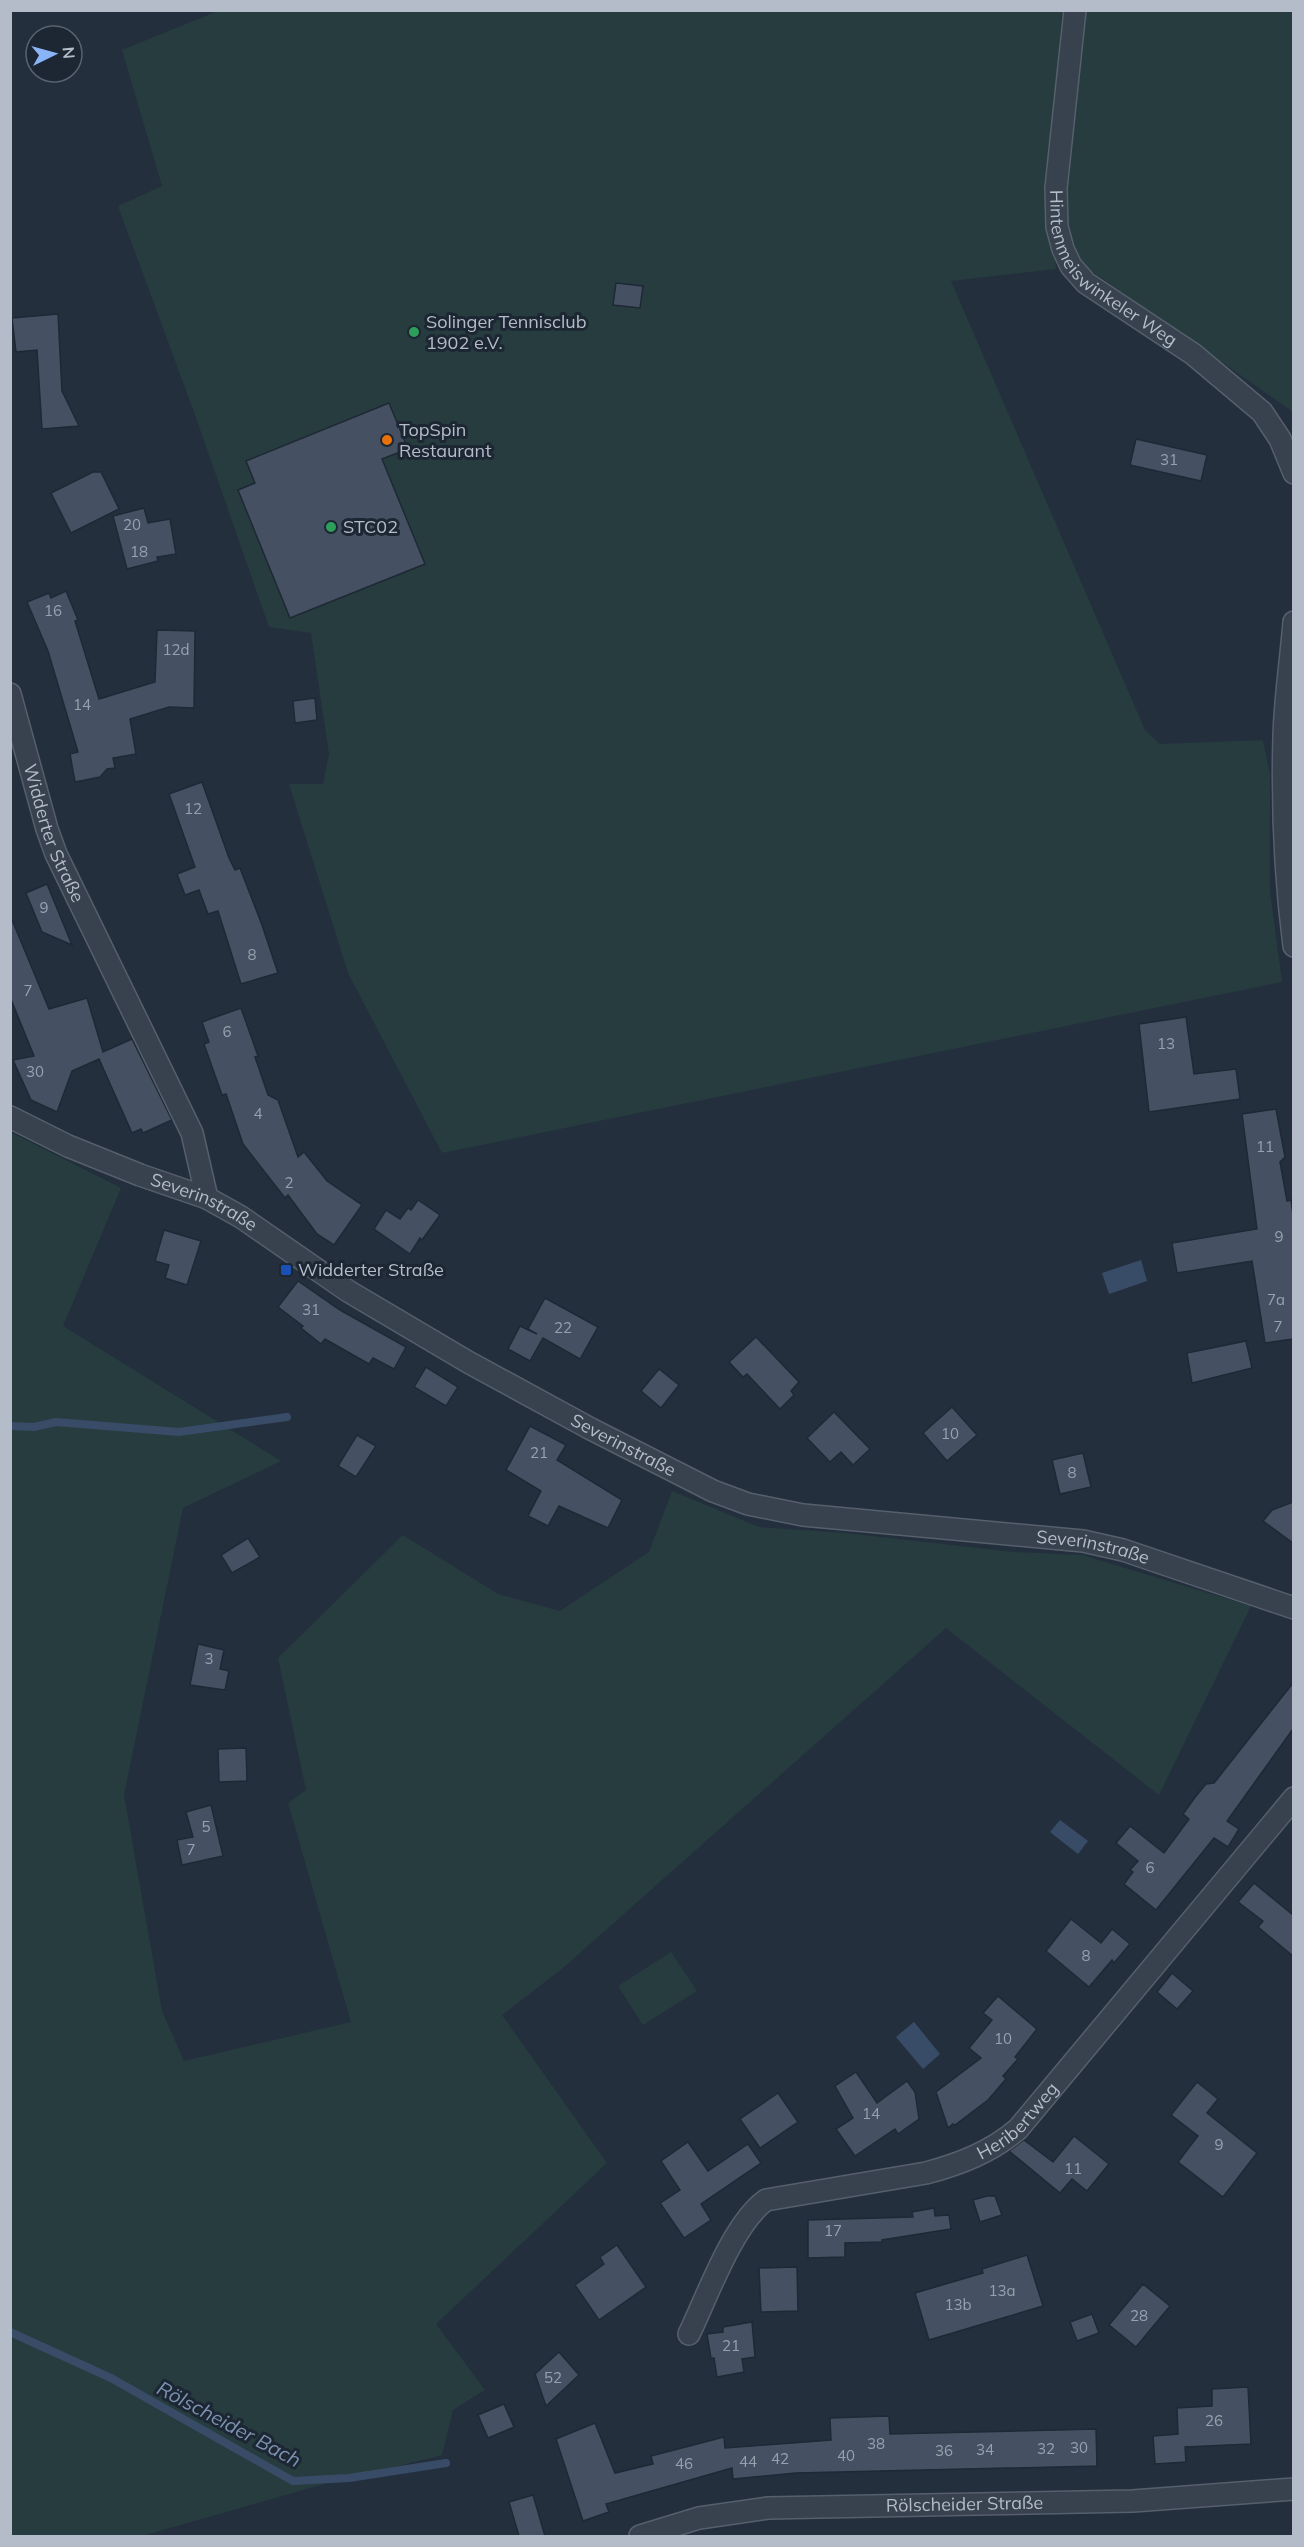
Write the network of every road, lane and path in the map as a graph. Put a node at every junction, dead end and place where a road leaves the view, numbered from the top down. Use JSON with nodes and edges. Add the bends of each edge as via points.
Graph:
{"nodes":[{"id":1,"x":1075,"y":10,"type":"edge"},
{"id":2,"x":1293,"y":472,"type":"edge"},
{"id":3,"x":1293,"y":622,"type":"edge"},
{"id":4,"x":10,"y":694,"type":"edge"},
{"id":5,"x":1293,"y":946,"type":"edge"},
{"id":6,"x":10,"y":1117,"type":"edge"},
{"id":7,"x":207,"y":1198,"type":"junction"},
{"id":8,"x":1293,"y":1608,"type":"edge"},
{"id":9,"x":1293,"y":1798,"type":"edge"},
{"id":10,"x":689,"y":2334,"type":"dead end"},
{"id":11,"x":1293,"y":2489,"type":"edge"},
{"id":12,"x":640,"y":2536,"type":"edge"}],
"edges":[{"from":1,"to":2,"type":"street","name":"Hintenmeiswinkeler Weg","via":[[1056,188],[1057,227],[1071,266],[1086,283],[1193,354],[1262,412],[1280,439]]},
{"from":3,"to":5,"type":"street","via":[[1284,734],[1284,825]]},
{"from":4,"to":7,"type":"street","name":"Widderter Straße","via":[[56,854],[192,1133]]},
{"from":6,"to":7,"type":"street","name":"Severinstraße","via":[[68,1146]]},
{"from":7,"to":8,"type":"street","name":"Severinstraße","via":[[348,1291],[468,1362],[695,1483],[732,1498],[803,1515],[1083,1541],[1124,1550]]},
{"from":9,"to":10,"type":"street","name":"Heribertweg","via":[[1018,2129],[965,2162],[926,2174],[766,2200],[755,2207],[741,2227]]},
{"from":11,"to":12,"type":"street","name":"Rölscheider Straße","via":[[1133,2501],[768,2508],[699,2518]]}]}
